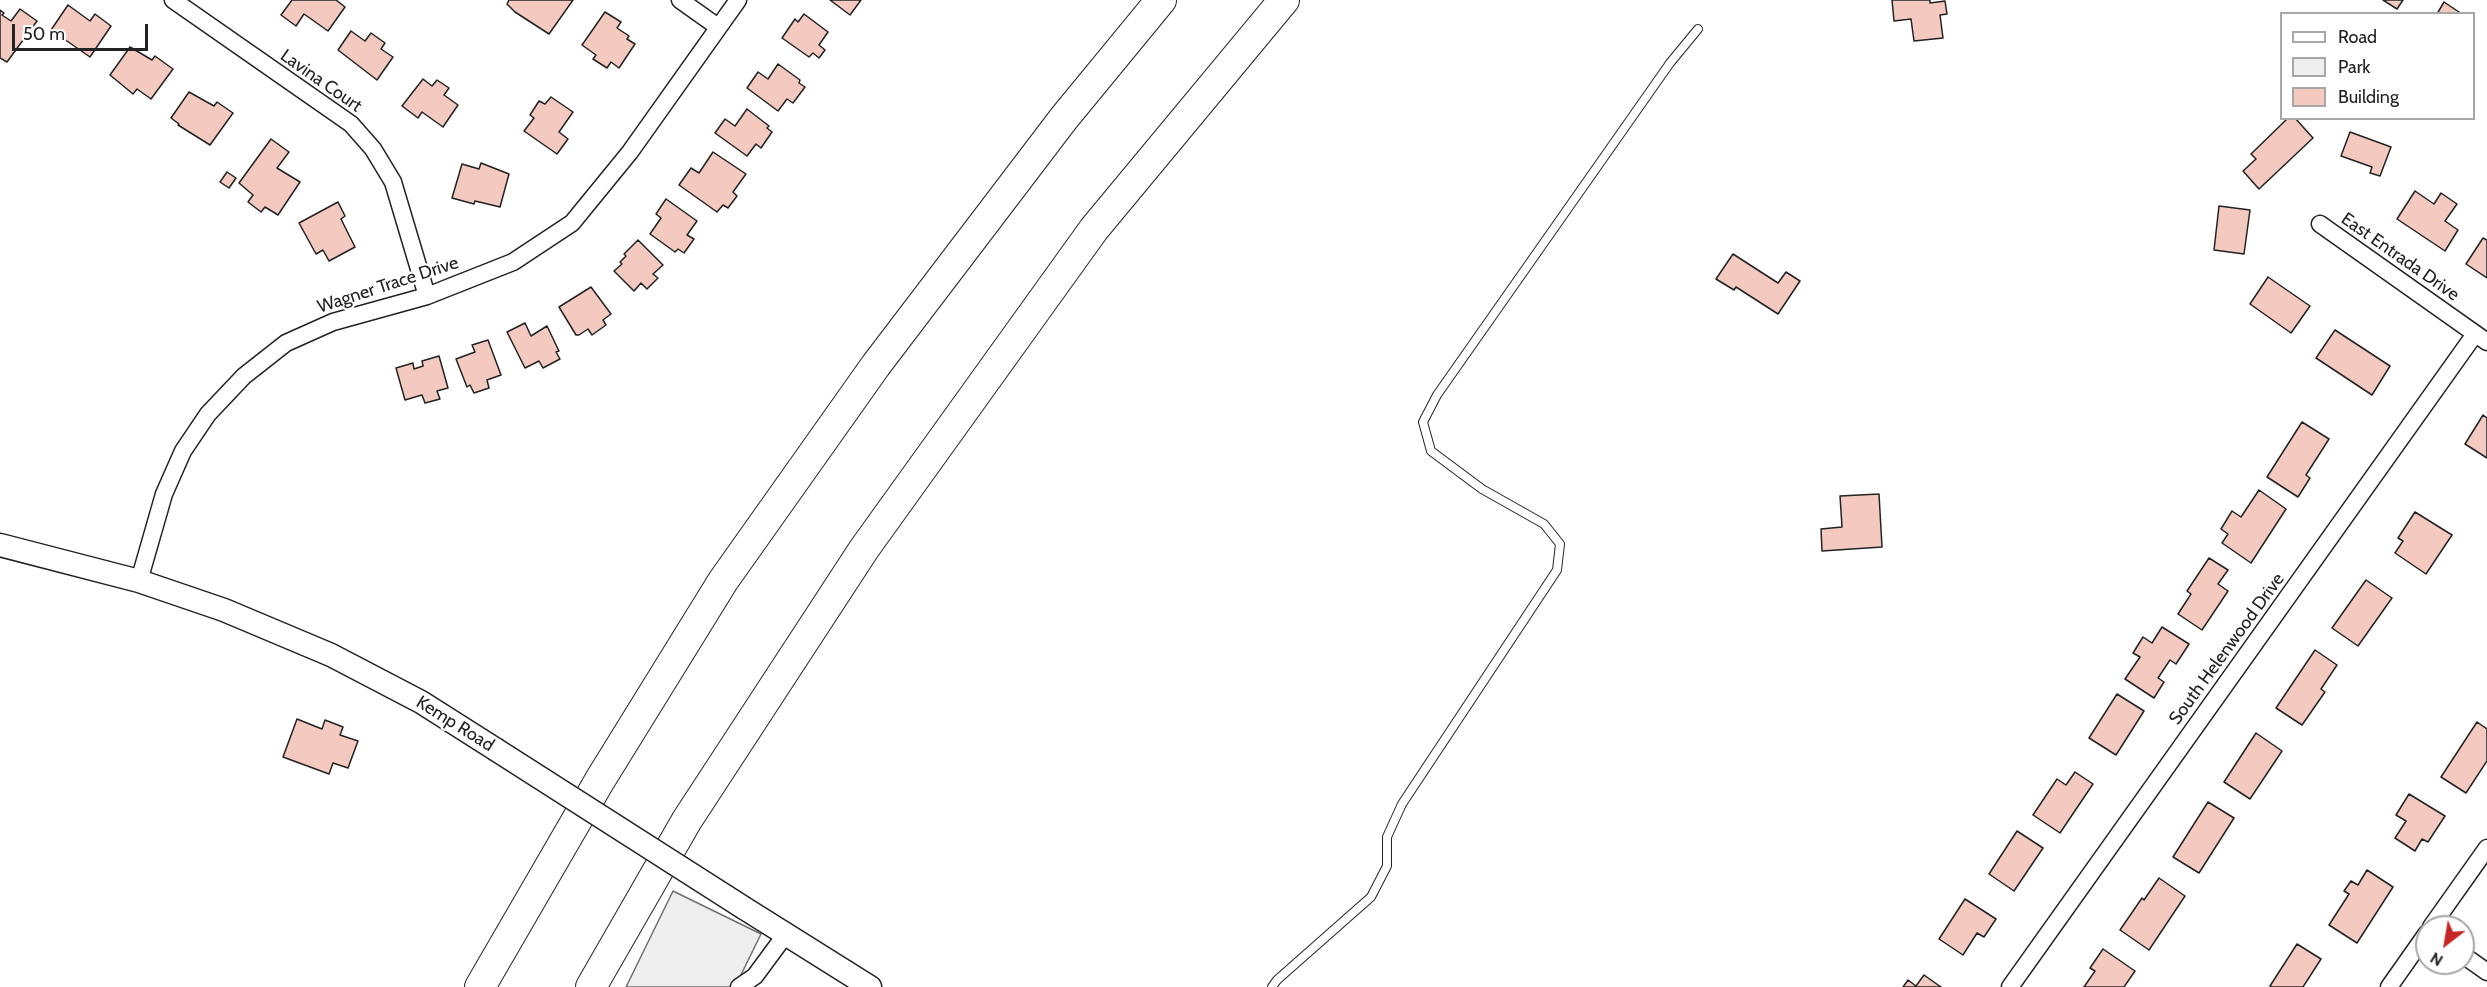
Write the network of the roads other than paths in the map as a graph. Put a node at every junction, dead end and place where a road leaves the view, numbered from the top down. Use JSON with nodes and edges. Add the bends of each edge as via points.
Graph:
{"nodes":[{"id":1,"x":173,"y":0,"type":"edge"},
{"id":2,"x":680,"y":0,"type":"edge"},
{"id":3,"x":738,"y":0,"type":"edge"},
{"id":4,"x":1161,"y":0,"type":"edge"},
{"id":5,"x":1284,"y":0,"type":"edge"},
{"id":6,"x":718,"y":27,"type":"junction"},
{"id":7,"x":1698,"y":29,"type":"dead end"},
{"id":8,"x":2320,"y":224,"type":"dead end"},
{"id":9,"x":427,"y":296,"type":"junction"},
{"id":10,"x":2481,"y":338,"type":"edge"},
{"id":11,"x":0,"y":545,"type":"edge"},
{"id":12,"x":138,"y":581,"type":"junction"},
{"id":13,"x":2487,"y":848,"type":"edge"},
{"id":14,"x":2440,"y":915,"type":"edge"},
{"id":15,"x":786,"y":934,"type":"junction"},
{"id":16,"x":2415,"y":950,"type":"edge"},
{"id":17,"x":480,"y":987,"type":"edge"},
{"id":18,"x":591,"y":987,"type":"edge"},
{"id":19,"x":739,"y":987,"type":"edge"},
{"id":20,"x":870,"y":987,"type":"edge"},
{"id":21,"x":1272,"y":987,"type":"edge"},
{"id":22,"x":2010,"y":987,"type":"edge"},
{"id":23,"x":2389,"y":987,"type":"edge"}],
"edges":[{"from":1,"to":9,"type":"street","name":"Lavina Court","via":[[351,124],[373,149],[393,183]]},
{"from":2,"to":6,"type":"street"},
{"from":3,"to":6,"type":"street","name":"Wagner Trace Drive"},
{"from":4,"to":17,"type":"highway","via":[[1064,118],[876,365],[723,581],[600,780]]},
{"from":5,"to":18,"type":"highway","via":[[1094,230],[864,549],[687,820]]},
{"from":6,"to":9,"type":"street","name":"Wagner Trace Drive","via":[[630,152],[572,222],[513,262]]},
{"from":7,"to":21,"type":"lane","via":[[1437,395],[1423,423],[1431,451],[1482,489],[1544,524],[1560,544],[1557,570],[1402,804],[1387,837],[1387,866],[1371,897]]},
{"from":8,"to":10,"type":"street","name":"East Entrada Drive"},
{"from":9,"to":12,"type":"street","name":"Wagner Trace Drive","via":[[324,326],[286,343],[244,376],[208,414],[183,451],[164,494]]},
{"from":10,"to":22,"type":"street","name":"South Helenwood Drive"},
{"from":11,"to":12,"type":"main road","name":"Kemp Road"},
{"from":12,"to":15,"type":"main road","name":"Kemp Road","bridge":true,"via":[[224,609],[331,655],[421,702]]},
{"from":13,"to":14,"type":"street"},
{"from":15,"to":19,"type":"street","via":[[755,976]]},
{"from":15,"to":20,"type":"main road","name":"Kemp Road"},
{"from":16,"to":23,"type":"street"}]}
